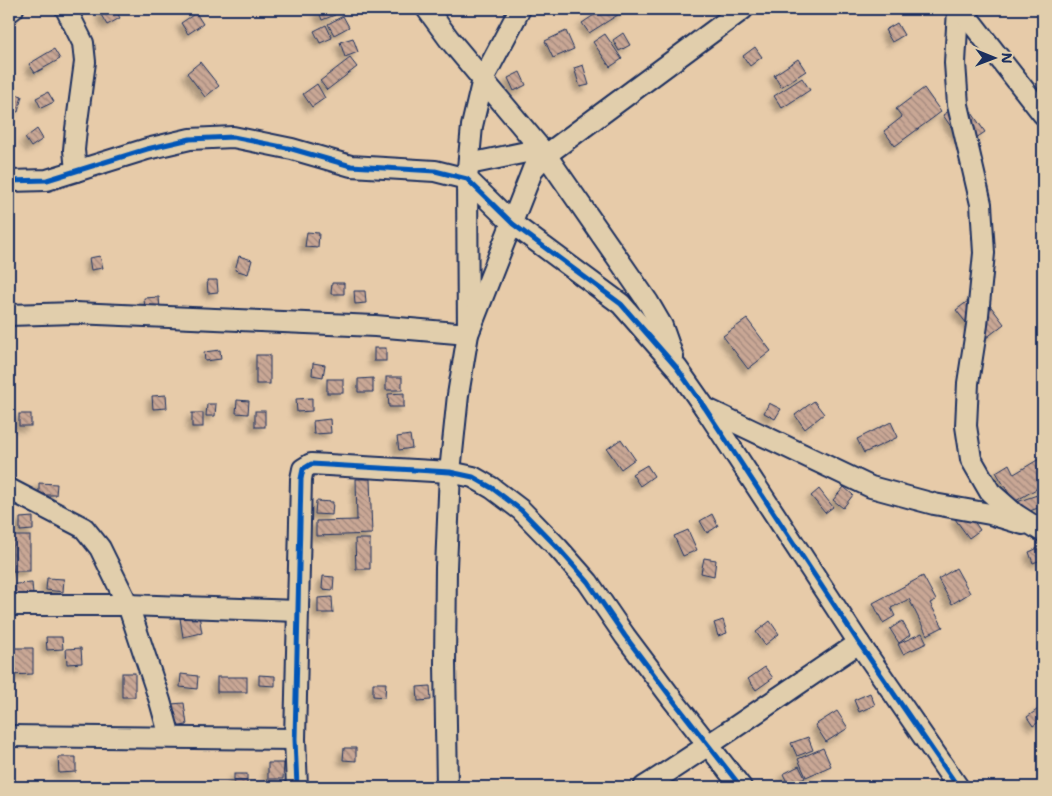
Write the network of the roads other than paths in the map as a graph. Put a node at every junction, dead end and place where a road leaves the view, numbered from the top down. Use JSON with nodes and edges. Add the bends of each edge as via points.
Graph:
{"nodes":[{"id":1,"x":13,"y":9,"type":"edge"},
{"id":2,"x":66,"y":9,"type":"edge"},
{"id":3,"x":427,"y":9,"type":"edge"},
{"id":4,"x":520,"y":9,"type":"edge"},
{"id":5,"x":743,"y":9,"type":"edge"},
{"id":6,"x":960,"y":9,"type":"edge"},
{"id":7,"x":9,"y":12,"type":"edge"},
{"id":8,"x":482,"y":79,"type":"junction"},
{"id":9,"x":1043,"y":114,"type":"edge"},
{"id":10,"x":543,"y":152,"type":"junction"},
{"id":11,"x":76,"y":171,"type":"junction"},
{"id":12,"x":468,"y":172,"type":"junction"},
{"id":13,"x":9,"y":181,"type":"edge"},
{"id":14,"x":513,"y":224,"type":"junction"},
{"id":15,"x":9,"y":315,"type":"edge"},
{"id":16,"x":468,"y":334,"type":"junction"},
{"id":17,"x":677,"y":368,"type":"junction"},
{"id":18,"x":705,"y":408,"type":"junction"},
{"id":19,"x":450,"y":472,"type":"junction"},
{"id":20,"x":9,"y":489,"type":"edge"},
{"id":21,"x":1041,"y":531,"type":"edge"},
{"id":22,"x":9,"y":605,"type":"edge"},
{"id":23,"x":128,"y":605,"type":"junction"},
{"id":24,"x":298,"y":611,"type":"junction"},
{"id":25,"x":858,"y":643,"type":"junction"},
{"id":26,"x":9,"y":736,"type":"edge"},
{"id":27,"x":170,"y":737,"type":"junction"},
{"id":28,"x":295,"y":739,"type":"junction"},
{"id":29,"x":709,"y":746,"type":"junction"},
{"id":30,"x":296,"y":787,"type":"edge"},
{"id":31,"x":447,"y":787,"type":"edge"},
{"id":32,"x":644,"y":787,"type":"edge"},
{"id":33,"x":741,"y":787,"type":"edge"},
{"id":34,"x":958,"y":787,"type":"edge"}],
"edges":[{"from":1,"to":7,"type":"street"},
{"from":2,"to":11,"type":"street","via":[[83,43],[86,62],[75,136]]},
{"from":3,"to":8,"type":"street"},
{"from":4,"to":8,"type":"street"},
{"from":5,"to":10,"type":"street"},
{"from":6,"to":9,"type":"street"},
{"from":6,"to":21,"type":"street","via":[[955,63],[958,105],[981,204],[984,253],[968,383],[966,426],[970,459],[990,492]]},
{"from":8,"to":10,"type":"street"},
{"from":8,"to":12,"type":"street","via":[[472,126]]},
{"from":10,"to":12,"type":"street"},
{"from":10,"to":14,"type":"street"},
{"from":10,"to":17,"type":"street","via":[[648,302],[662,326]]},
{"from":11,"to":12,"type":"street","via":[[190,139],[233,137],[351,166]]},
{"from":11,"to":13,"type":"street","via":[[47,180]]},
{"from":12,"to":14,"type":"street"},
{"from":12,"to":16,"type":"street"},
{"from":14,"to":16,"type":"street"},
{"from":14,"to":17,"type":"street","via":[[621,304]]},
{"from":15,"to":16,"type":"street","via":[[74,313],[375,326]]},
{"from":16,"to":19,"type":"street"},
{"from":17,"to":18,"type":"street"},
{"from":18,"to":21,"type":"street","via":[[871,487],[934,504],[990,514]]},
{"from":18,"to":25,"type":"street"},
{"from":19,"to":24,"type":"street","via":[[311,464],[303,469]]},
{"from":19,"to":29,"type":"street","via":[[473,477],[492,488],[521,510],[558,548],[588,582]]},
{"from":19,"to":31,"type":"street","via":[[445,653]]},
{"from":20,"to":23,"type":"street","via":[[84,528],[100,548]]},
{"from":22,"to":23,"type":"street"},
{"from":23,"to":24,"type":"street"},
{"from":23,"to":27,"type":"street"},
{"from":24,"to":28,"type":"street"},
{"from":25,"to":29,"type":"street"},
{"from":25,"to":34,"type":"street"},
{"from":26,"to":27,"type":"street"},
{"from":27,"to":28,"type":"street"},
{"from":28,"to":30,"type":"street"},
{"from":29,"to":32,"type":"street"},
{"from":29,"to":33,"type":"street"}]}
